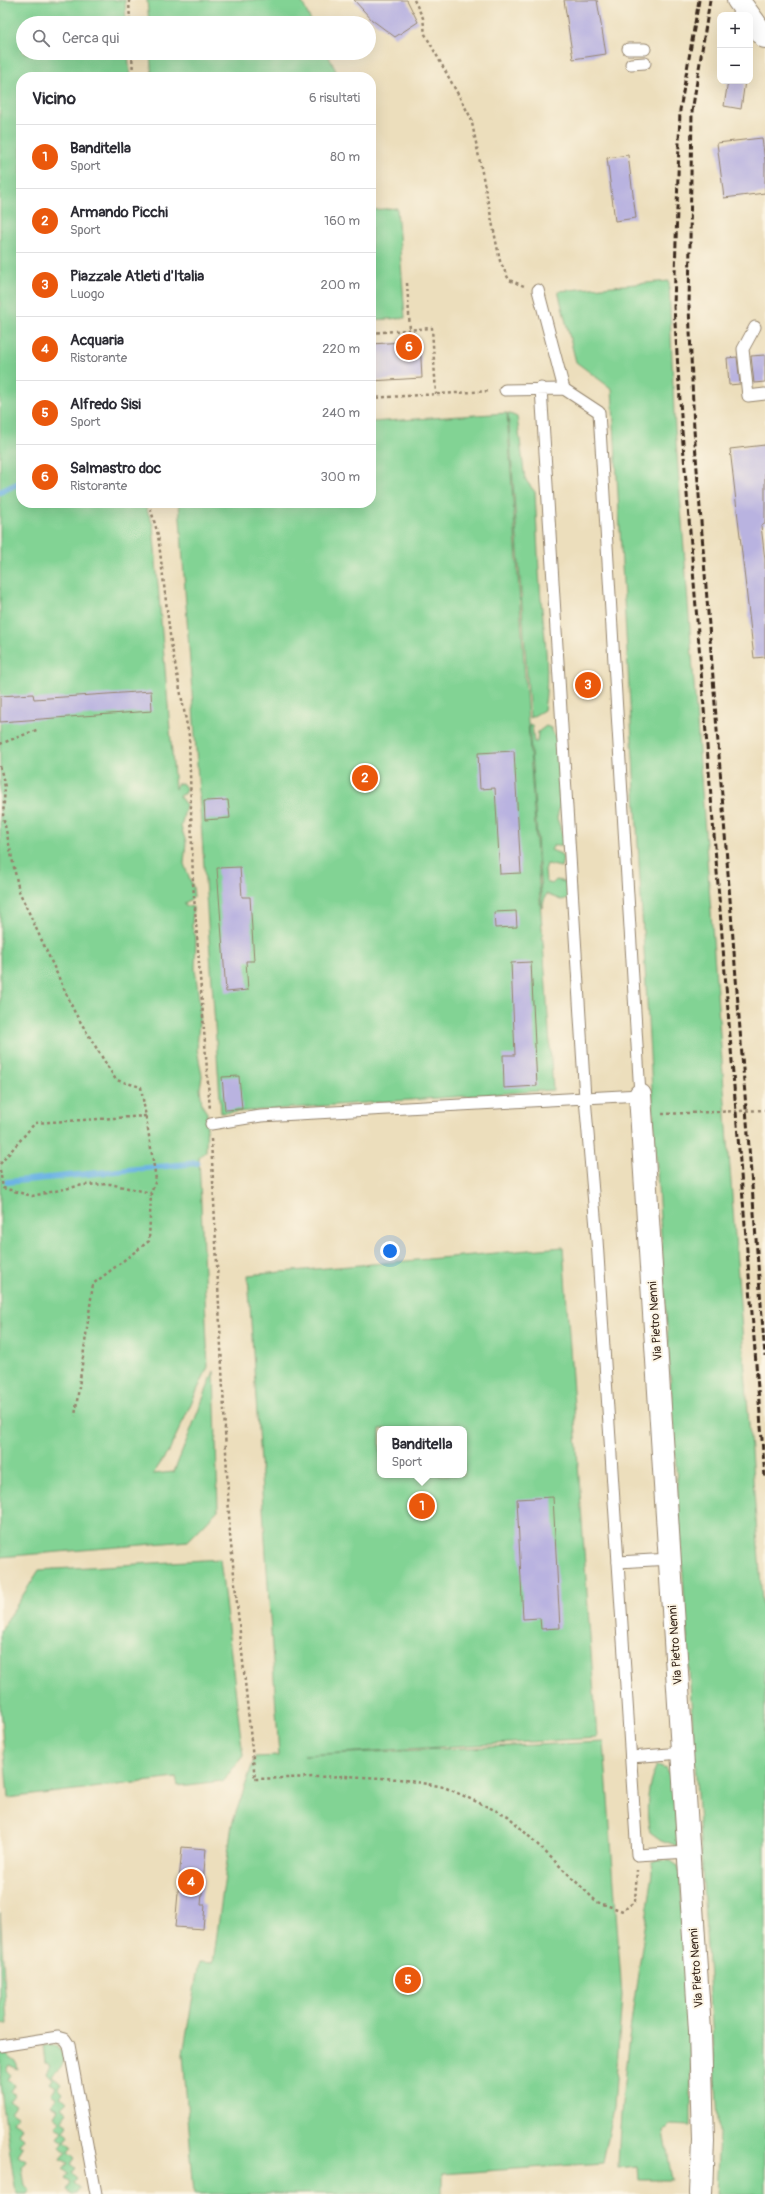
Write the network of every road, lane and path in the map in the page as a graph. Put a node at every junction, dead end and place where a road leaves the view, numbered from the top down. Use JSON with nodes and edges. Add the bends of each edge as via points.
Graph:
{"nodes":[{"id":1,"x":128,"y":0,"type":"edge"},
{"id":2,"x":414,"y":0,"type":"edge"},
{"id":3,"x":738,"y":0,"type":"edge"},
{"id":4,"x":129,"y":16,"type":"edge"},
{"id":5,"x":765,"y":37,"type":"edge"},
{"id":6,"x":645,"y":49,"type":"dead end"},
{"id":7,"x":628,"y":50,"type":"dead end"},
{"id":8,"x":132,"y":60,"type":"edge"},
{"id":9,"x":645,"y":63,"type":"dead end"},
{"id":10,"x":631,"y":64,"type":"dead end"},
{"id":11,"x":133,"y":72,"type":"edge"},
{"id":12,"x":407,"y":283,"type":"dead end"},
{"id":13,"x":538,"y":290,"type":"joint"},
{"id":14,"x":755,"y":327,"type":"dead end"},
{"id":15,"x":410,"y":330,"type":"junction"},
{"id":16,"x":376,"y":333,"type":"edge"},
{"id":17,"x":541,"y":388,"type":"junction"},
{"id":18,"x":564,"y":389,"type":"junction"},
{"id":19,"x":505,"y":390,"type":"joint"},
{"id":20,"x":436,"y":394,"type":"junction"},
{"id":21,"x":765,"y":394,"type":"edge"},
{"id":22,"x":376,"y":398,"type":"edge"},
{"id":23,"x":151,"y":508,"type":"edge"},
{"id":24,"x":40,"y":729,"type":"dead end"},
{"id":25,"x":0,"y":744,"type":"edge"},
{"id":26,"x":0,"y":766,"type":"edge"},
{"id":27,"x":585,"y":1098,"type":"junction"},
{"id":28,"x":641,"y":1105,"type":"junction"},
{"id":29,"x":765,"y":1110,"type":"edge"},
{"id":30,"x":146,"y":1116,"type":"junction"},
{"id":31,"x":211,"y":1124,"type":"junction"},
{"id":32,"x":0,"y":1164,"type":"edge"},
{"id":33,"x":0,"y":1170,"type":"edge"},
{"id":34,"x":2,"y":1188,"type":"edge"},
{"id":35,"x":152,"y":1193,"type":"junction"},
{"id":36,"x":75,"y":1416,"type":"dead end"},
{"id":37,"x":670,"y":1559,"type":"junction"},
{"id":38,"x":618,"y":1562,"type":"junction"},
{"id":39,"x":682,"y":1753,"type":"junction"},
{"id":40,"x":631,"y":1757,"type":"junction"},
{"id":41,"x":688,"y":1852,"type":"junction"},
{"id":42,"x":637,"y":1855,"type":"junction"},
{"id":43,"x":0,"y":2046,"type":"edge"},
{"id":44,"x":96,"y":2194,"type":"edge"},
{"id":45,"x":702,"y":2194,"type":"edge"}],
"edges":[{"from":1,"to":4,"type":"path"},
{"from":2,"to":13,"type":"path","via":[[423,18],[424,34],[471,118],[500,261],[509,280]]},
{"from":3,"to":5,"type":"street"},
{"from":6,"to":7,"type":"lane"},
{"from":8,"to":11,"type":"path"},
{"from":9,"to":10,"type":"lane"},
{"from":12,"to":15,"type":"path"},
{"from":13,"to":18,"type":"lane"},
{"from":14,"to":21,"type":"lane","via":[[743,349],[748,396]]},
{"from":15,"to":16,"type":"path"},
{"from":15,"to":20,"type":"path","via":[[432,328]]},
{"from":17,"to":18,"type":"lane"},
{"from":17,"to":19,"type":"lane"},
{"from":17,"to":27,"type":"lane"},
{"from":18,"to":28,"type":"lane","via":[[599,412]]},
{"from":19,"to":20,"type":"path"},
{"from":20,"to":22,"type":"path"},
{"from":23,"to":31,"type":"path","via":[[158,536],[171,643],[190,736],[193,883]]},
{"from":24,"to":25,"type":"path"},
{"from":26,"to":30,"type":"path","via":[[5,787],[3,816],[19,891],[75,1013],[116,1080],[141,1087]]},
{"from":27,"to":28,"type":"lane"},
{"from":27,"to":31,"type":"lane","via":[[261,1116]]},
{"from":27,"to":38,"type":"lane"},
{"from":28,"to":29,"type":"path"},
{"from":28,"to":37,"type":"street","name":"Via Pietro Nenni"},
{"from":30,"to":32,"type":"path","via":[[34,1123]]},
{"from":30,"to":35,"type":"path","via":[[156,1180]]},
{"from":31,"to":42,"type":"path","via":[[230,1535],[255,1779],[345,1776],[399,1779],[444,1787],[508,1816],[597,1902],[623,1911],[636,1901]]},
{"from":33,"to":34,"type":"path"},
{"from":34,"to":35,"type":"path","via":[[32,1196],[83,1185],[110,1184]]},
{"from":35,"to":36,"type":"path","via":[[149,1242],[94,1284]]},
{"from":37,"to":38,"type":"lane"},
{"from":37,"to":39,"type":"street","name":"Via Pietro Nenni"},
{"from":38,"to":40,"type":"lane"},
{"from":39,"to":40,"type":"lane"},
{"from":39,"to":41,"type":"street","name":"Via Pietro Nenni"},
{"from":40,"to":42,"type":"lane"},
{"from":41,"to":42,"type":"lane"},
{"from":41,"to":45,"type":"street","name":"Via Pietro Nenni","via":[[700,2039]]},
{"from":43,"to":44,"type":"lane","via":[[58,2037],[65,2039],[69,2045]]}]}
